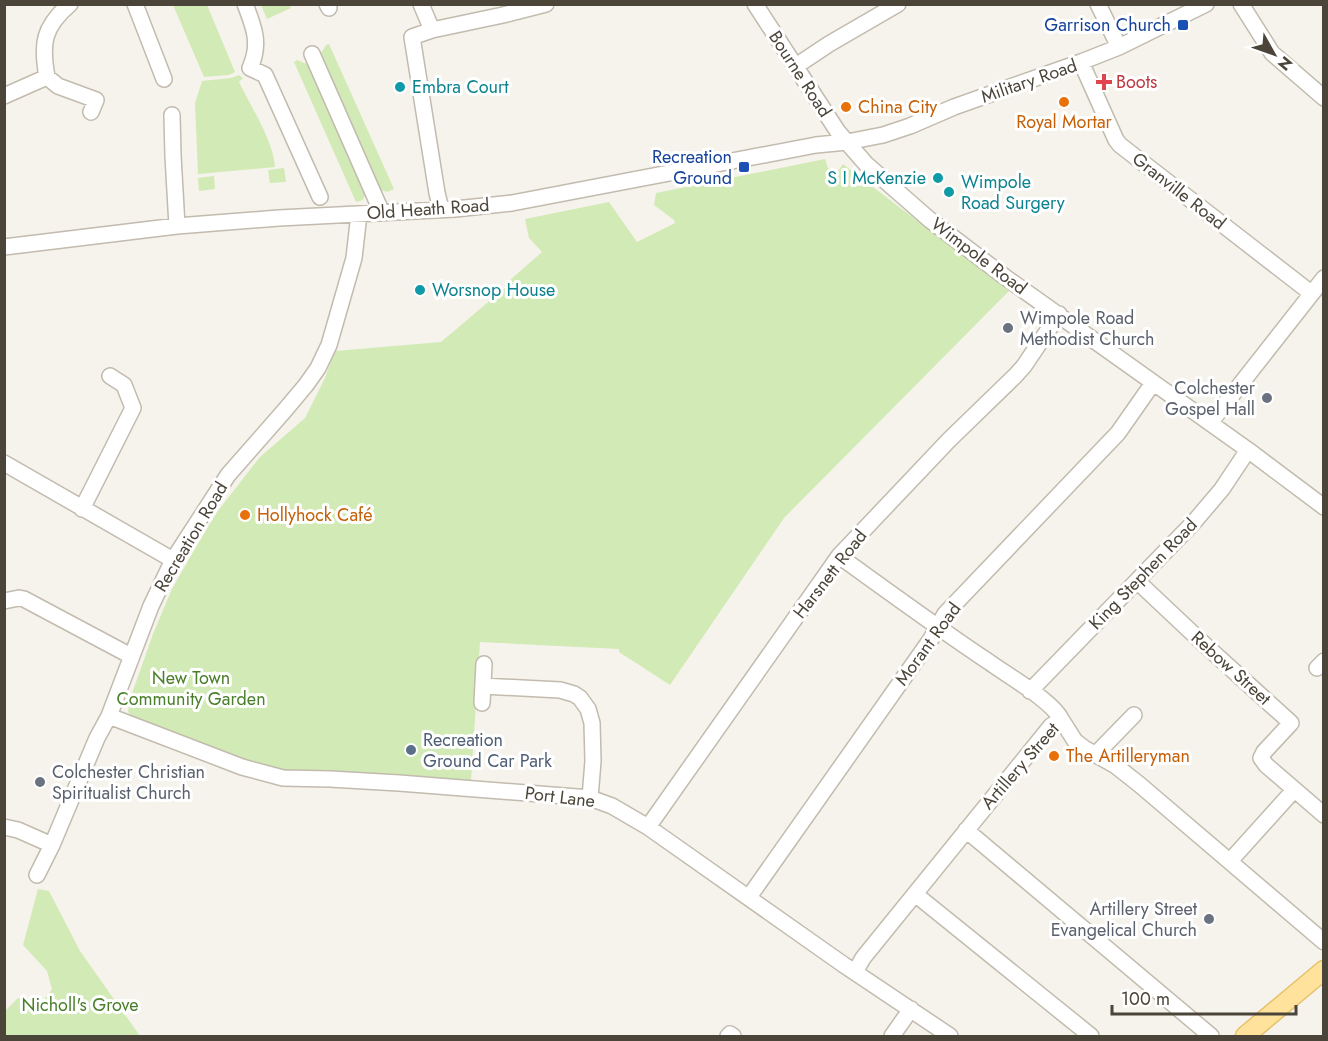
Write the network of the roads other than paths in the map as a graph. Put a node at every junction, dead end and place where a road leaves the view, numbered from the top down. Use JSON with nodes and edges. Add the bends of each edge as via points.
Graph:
{"nodes":[{"id":1,"x":70,"y":4,"type":"edge"},
{"id":2,"x":135,"y":4,"type":"edge"},
{"id":3,"x":244,"y":4,"type":"edge"},
{"id":4,"x":421,"y":4,"type":"edge"},
{"id":5,"x":546,"y":4,"type":"edge"},
{"id":6,"x":755,"y":4,"type":"edge"},
{"id":7,"x":898,"y":4,"type":"edge"},
{"id":8,"x":1098,"y":4,"type":"edge"},
{"id":9,"x":1206,"y":4,"type":"edge"},
{"id":10,"x":1241,"y":4,"type":"edge"},
{"id":11,"x":432,"y":30,"type":"junction"},
{"id":12,"x":1119,"y":47,"type":"junction"},
{"id":13,"x":312,"y":54,"type":"dead end"},
{"id":14,"x":1081,"y":62,"type":"junction"},
{"id":15,"x":796,"y":66,"type":"junction"},
{"id":16,"x":47,"y":77,"type":"junction"},
{"id":17,"x":164,"y":79,"type":"dead end"},
{"id":18,"x":4,"y":96,"type":"edge"},
{"id":19,"x":1323,"y":99,"type":"edge"},
{"id":20,"x":91,"y":112,"type":"dead end"},
{"id":21,"x":172,"y":115,"type":"dead end"},
{"id":22,"x":847,"y":142,"type":"junction"},
{"id":23,"x":320,"y":197,"type":"dead end"},
{"id":24,"x":441,"y":210,"type":"junction"},
{"id":25,"x":382,"y":213,"type":"junction"},
{"id":26,"x":359,"y":214,"type":"junction"},
{"id":27,"x":177,"y":226,"type":"junction"},
{"id":28,"x":4,"y":247,"type":"edge"},
{"id":29,"x":1323,"y":278,"type":"edge"},
{"id":30,"x":1311,"y":293,"type":"junction"},
{"id":31,"x":1059,"y":315,"type":"junction"},
{"id":32,"x":110,"y":376,"type":"dead end"},
{"id":33,"x":1154,"y":383,"type":"junction"},
{"id":34,"x":1210,"y":423,"type":"junction"},
{"id":35,"x":1248,"y":450,"type":"junction"},
{"id":36,"x":4,"y":463,"type":"edge"},
{"id":37,"x":1323,"y":505,"type":"edge"},
{"id":38,"x":82,"y":508,"type":"junction"},
{"id":39,"x":839,"y":556,"type":"junction"},
{"id":40,"x":173,"y":560,"type":"junction"},
{"id":41,"x":1137,"y":581,"type":"junction"},
{"id":42,"x":4,"y":601,"type":"edge"},
{"id":43,"x":938,"y":627,"type":"junction"},
{"id":44,"x":131,"y":656,"type":"junction"},
{"id":45,"x":484,"y":664,"type":"dead end"},
{"id":46,"x":483,"y":686,"type":"junction"},
{"id":47,"x":1030,"y":691,"type":"junction"},
{"id":48,"x":482,"y":703,"type":"dead end"},
{"id":49,"x":1134,"y":715,"type":"dead end"},
{"id":50,"x":109,"y":716,"type":"junction"},
{"id":51,"x":1061,"y":718,"type":"junction"},
{"id":52,"x":1095,"y":755,"type":"junction"},
{"id":53,"x":1294,"y":790,"type":"junction"},
{"id":54,"x":590,"y":798,"type":"junction"},
{"id":55,"x":1323,"y":815,"type":"edge"},
{"id":56,"x":4,"y":827,"type":"edge"},
{"id":57,"x":648,"y":827,"type":"junction"},
{"id":58,"x":966,"y":830,"type":"junction"},
{"id":59,"x":52,"y":845,"type":"junction"},
{"id":60,"x":1230,"y":861,"type":"junction"},
{"id":61,"x":37,"y":875,"type":"dead end"},
{"id":62,"x":915,"y":894,"type":"junction"},
{"id":63,"x":749,"y":897,"type":"junction"},
{"id":64,"x":1323,"y":942,"type":"edge"},
{"id":65,"x":1323,"y":970,"type":"edge"},
{"id":66,"x":855,"y":972,"type":"junction"},
{"id":67,"x":911,"y":1009,"type":"junction"},
{"id":68,"x":728,"y":1036,"type":"edge"},
{"id":69,"x":733,"y":1036,"type":"edge"},
{"id":70,"x":892,"y":1036,"type":"edge"},
{"id":71,"x":950,"y":1036,"type":"edge"},
{"id":72,"x":1091,"y":1036,"type":"edge"},
{"id":73,"x":1212,"y":1036,"type":"edge"},
{"id":74,"x":1245,"y":1036,"type":"edge"}],
"edges":[{"from":1,"to":16,"type":"street","via":[[52,23],[44,42]]},
{"from":2,"to":17,"type":"street"},
{"from":3,"to":23,"type":"street","via":[[257,43],[250,68],[265,75]]},
{"from":4,"to":11,"type":"street"},
{"from":5,"to":11,"type":"street"},
{"from":6,"to":15,"type":"street","name":"Bourne Road"},
{"from":7,"to":15,"type":"street"},
{"from":8,"to":12,"type":"street"},
{"from":9,"to":12,"type":"street","name":"Military Road"},
{"from":10,"to":19,"type":"street","via":[[1272,53]]},
{"from":11,"to":24,"type":"street","via":[[412,37]]},
{"from":12,"to":14,"type":"street","name":"Military Road"},
{"from":13,"to":25,"type":"street"},
{"from":14,"to":22,"type":"street","name":"Military Road","via":[[910,126]]},
{"from":14,"to":30,"type":"street","name":"Granville Road","via":[[1120,145]]},
{"from":15,"to":22,"type":"street","name":"Bourne Road"},
{"from":16,"to":18,"type":"street"},
{"from":16,"to":20,"type":"street","via":[[58,86],[96,100]]},
{"from":21,"to":27,"type":"street"},
{"from":22,"to":24,"type":"street","name":"Old Heath Road","via":[[512,203]]},
{"from":22,"to":31,"type":"street","name":"Wimpole Road","via":[[866,164],[930,220]]},
{"from":24,"to":25,"type":"street","name":"Old Heath Road"},
{"from":25,"to":26,"type":"street","name":"Old Heath Road"},
{"from":26,"to":27,"type":"street","name":"Old Heath Road"},
{"from":26,"to":40,"type":"street","name":"Recreation Road","via":[[354,258],[329,345],[318,368],[228,475]]},
{"from":27,"to":28,"type":"street","name":"Old Heath Road"},
{"from":29,"to":30,"type":"street"},
{"from":30,"to":34,"type":"street"},
{"from":31,"to":33,"type":"street","name":"Wimpole Road"},
{"from":31,"to":39,"type":"street","name":"Harsnett Road","via":[[1024,366]]},
{"from":32,"to":38,"type":"street","via":[[124,385],[133,408]]},
{"from":33,"to":34,"type":"street","name":"Wimpole Road"},
{"from":33,"to":43,"type":"street","name":"Morant Road","via":[[1118,433],[945,614]]},
{"from":34,"to":35,"type":"street","name":"Wimpole Road"},
{"from":35,"to":37,"type":"street","name":"Wimpole Road"},
{"from":35,"to":41,"type":"street","name":"King Stephen Road","via":[[1211,503]]},
{"from":36,"to":38,"type":"street"},
{"from":38,"to":40,"type":"street"},
{"from":39,"to":43,"type":"street"},
{"from":39,"to":57,"type":"street","name":"Harsnett Road"},
{"from":40,"to":44,"type":"street","name":"Recreation Road"},
{"from":41,"to":47,"type":"street","name":"King Stephen Road"},
{"from":41,"to":53,"type":"street","name":"Rebow Street","via":[[1291,723],[1261,758]]},
{"from":42,"to":44,"type":"street","via":[[24,599]]},
{"from":43,"to":47,"type":"street"},
{"from":43,"to":63,"type":"street","name":"Morant Road"},
{"from":44,"to":50,"type":"street","name":"Recreation Road"},
{"from":45,"to":46,"type":"street"},
{"from":46,"to":48,"type":"street"},
{"from":46,"to":54,"type":"street","via":[[560,690],[585,703],[592,723]]},
{"from":47,"to":51,"type":"street"},
{"from":49,"to":52,"type":"street"},
{"from":50,"to":54,"type":"street","name":"Port Lane","via":[[242,767],[283,778]]},
{"from":50,"to":59,"type":"street","name":"Recreation Road"},
{"from":51,"to":52,"type":"street","name":"Artillery Street","via":[[1076,741]]},
{"from":51,"to":58,"type":"street","name":"Artillery Street"},
{"from":52,"to":60,"type":"street","name":"Artillery Street","via":[[1126,774]]},
{"from":53,"to":55,"type":"street"},
{"from":53,"to":60,"type":"street"},
{"from":54,"to":57,"type":"street","name":"Port Lane"},
{"from":56,"to":59,"type":"street"},
{"from":57,"to":63,"type":"street","name":"Port Lane"},
{"from":58,"to":62,"type":"street","name":"Artillery Street"},
{"from":58,"to":73,"type":"street"},
{"from":59,"to":61,"type":"street","name":"Recreation Road"},
{"from":60,"to":64,"type":"street","name":"Artillery Street"},
{"from":62,"to":66,"type":"street","name":"Artillery Street"},
{"from":62,"to":72,"type":"street"},
{"from":63,"to":66,"type":"street","name":"Port Lane"},
{"from":65,"to":74,"type":"main road"},
{"from":66,"to":67,"type":"street","name":"Port Lane"},
{"from":67,"to":70,"type":"street"},
{"from":67,"to":71,"type":"street","name":"Port Lane"},
{"from":68,"to":69,"type":"street"}]}
